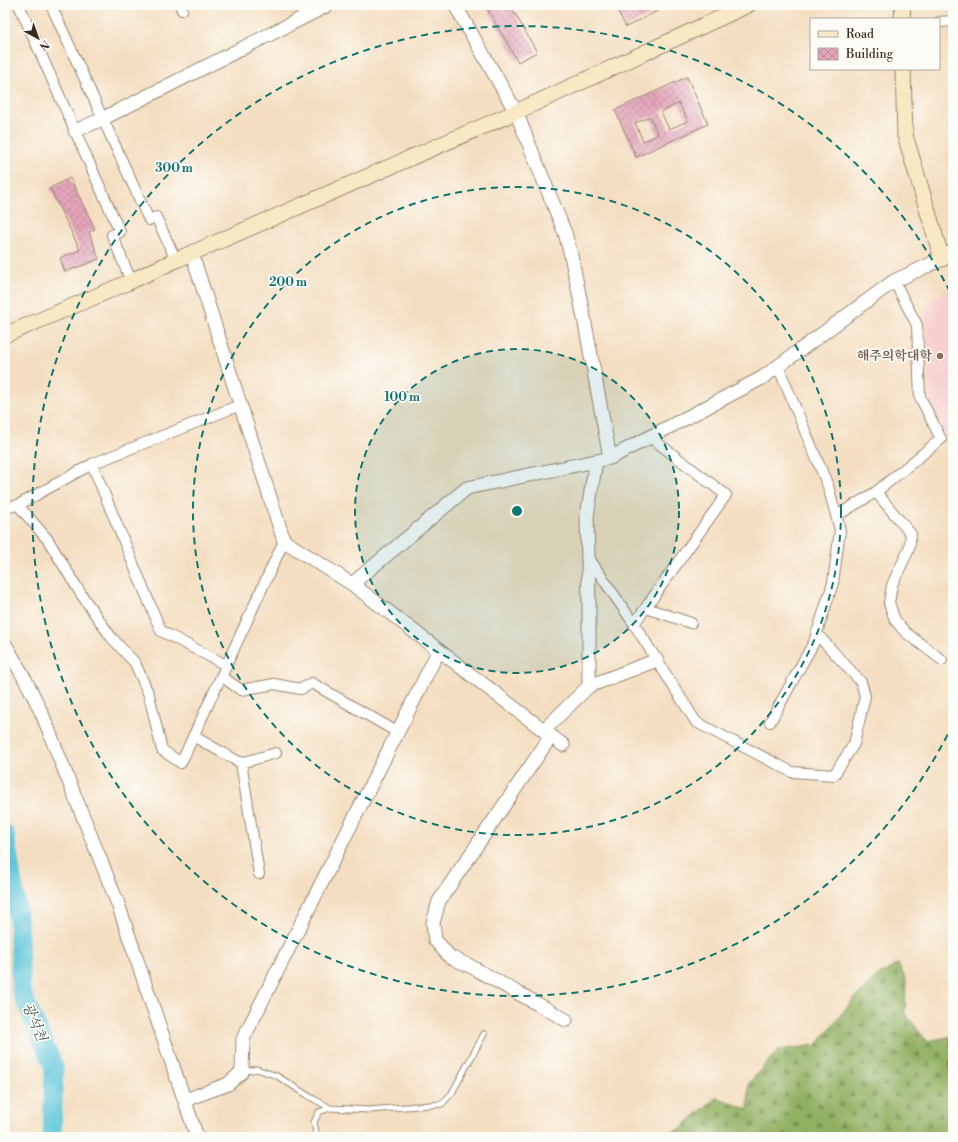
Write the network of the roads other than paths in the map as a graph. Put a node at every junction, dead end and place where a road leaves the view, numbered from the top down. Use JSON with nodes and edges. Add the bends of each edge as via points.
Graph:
{"nodes":[{"id":1,"x":19,"y":5,"type":"edge"},
{"id":2,"x":51,"y":5,"type":"edge"},
{"id":3,"x":328,"y":5,"type":"edge"},
{"id":4,"x":455,"y":5,"type":"edge"},
{"id":5,"x":748,"y":5,"type":"edge"},
{"id":6,"x":903,"y":5,"type":"edge"},
{"id":7,"x":902,"y":18,"type":"edge"},
{"id":8,"x":953,"y":21,"type":"edge"},
{"id":9,"x":940,"y":22,"type":"edge"},
{"id":10,"x":903,"y":70,"type":"edge"},
{"id":11,"x":516,"y":112,"type":"junction"},
{"id":12,"x":102,"y":119,"type":"junction"},
{"id":13,"x":75,"y":131,"type":"junction"},
{"id":14,"x":192,"y":254,"type":"junction"},
{"id":15,"x":947,"y":255,"type":"edge"},
{"id":16,"x":176,"y":260,"type":"junction"},
{"id":17,"x":131,"y":281,"type":"junction"},
{"id":18,"x":894,"y":281,"type":"junction"},
{"id":19,"x":5,"y":335,"type":"edge"},
{"id":20,"x":778,"y":366,"type":"junction"},
{"id":21,"x":240,"y":405,"type":"junction"},
{"id":22,"x":650,"y":437,"type":"junction"},
{"id":23,"x":610,"y":458,"type":"junction"},
{"id":24,"x":596,"y":461,"type":"junction"},
{"id":25,"x":92,"y":464,"type":"junction"},
{"id":26,"x":876,"y":492,"type":"junction"},
{"id":27,"x":18,"y":504,"type":"junction"},
{"id":28,"x":5,"y":508,"type":"edge"},
{"id":29,"x":836,"y":516,"type":"junction"},
{"id":30,"x":284,"y":540,"type":"junction"},
{"id":31,"x":588,"y":557,"type":"junction"},
{"id":32,"x":352,"y":584,"type":"junction"},
{"id":33,"x":646,"y":608,"type":"junction"},
{"id":34,"x":691,"y":623,"type":"dead end"},
{"id":35,"x":634,"y":624,"type":"junction"},
{"id":36,"x":816,"y":633,"type":"junction"},
{"id":37,"x":5,"y":644,"type":"edge"},
{"id":38,"x":439,"y":650,"type":"junction"},
{"id":39,"x":657,"y":660,"type":"junction"},
{"id":40,"x":942,"y":660,"type":"dead end"},
{"id":41,"x":226,"y":665,"type":"junction"},
{"id":42,"x":221,"y":676,"type":"junction"},
{"id":43,"x":589,"y":686,"type":"junction"},
{"id":44,"x":770,"y":722,"type":"dead end"},
{"id":45,"x":397,"y":732,"type":"junction"},
{"id":46,"x":548,"y":733,"type":"junction"},
{"id":47,"x":193,"y":736,"type":"junction"},
{"id":48,"x":564,"y":745,"type":"dead end"},
{"id":49,"x":276,"y":753,"type":"dead end"},
{"id":50,"x":241,"y":763,"type":"junction"},
{"id":51,"x":259,"y":874,"type":"dead end"},
{"id":52,"x":566,"y":1020,"type":"dead end"},
{"id":53,"x":484,"y":1034,"type":"dead end"},
{"id":54,"x":242,"y":1072,"type":"junction"},
{"id":55,"x":185,"y":1100,"type":"junction"},
{"id":56,"x":330,"y":1108,"type":"junction"},
{"id":57,"x":197,"y":1137,"type":"edge"},
{"id":58,"x":317,"y":1137,"type":"edge"}],
"edges":[{"from":1,"to":13,"type":"street"},
{"from":2,"to":12,"type":"street"},
{"from":3,"to":12,"type":"street"},
{"from":4,"to":11,"type":"street"},
{"from":5,"to":11,"type":"main road"},
{"from":6,"to":7,"type":"main road"},
{"from":8,"to":9,"type":"street"},
{"from":10,"to":15,"type":"main road","via":[[905,135]]},
{"from":11,"to":14,"type":"main road"},
{"from":11,"to":23,"type":"street","via":[[565,233],[571,255]]},
{"from":12,"to":13,"type":"street"},
{"from":12,"to":16,"type":"street","via":[[149,220],[156,217]]},
{"from":13,"to":17,"type":"street","via":[[120,232],[112,235]]},
{"from":14,"to":16,"type":"main road"},
{"from":14,"to":21,"type":"street"},
{"from":15,"to":18,"type":"street"},
{"from":16,"to":17,"type":"main road"},
{"from":17,"to":19,"type":"main road"},
{"from":18,"to":20,"type":"street"},
{"from":18,"to":26,"type":"street","via":[[916,325],[920,397],[941,439]]},
{"from":20,"to":22,"type":"street","via":[[762,378]]},
{"from":20,"to":29,"type":"street","via":[[828,486]]},
{"from":21,"to":25,"type":"street"},
{"from":21,"to":30,"type":"street"},
{"from":22,"to":23,"type":"street"},
{"from":22,"to":33,"type":"street","via":[[726,495]]},
{"from":23,"to":24,"type":"street"},
{"from":24,"to":31,"type":"street","via":[[587,516]]},
{"from":24,"to":32,"type":"street","via":[[467,488]]},
{"from":25,"to":27,"type":"street"},
{"from":25,"to":41,"type":"street","via":[[161,631]]},
{"from":26,"to":29,"type":"street"},
{"from":26,"to":40,"type":"street","via":[[911,534],[910,548],[892,584],[889,603],[895,620],[905,632]]},
{"from":27,"to":28,"type":"street"},
{"from":27,"to":47,"type":"street","via":[[48,540],[111,637],[135,663],[149,695],[162,750],[181,763]]},
{"from":29,"to":36,"type":"street","via":[[840,530],[833,583]]},
{"from":30,"to":32,"type":"street"},
{"from":30,"to":41,"type":"street"},
{"from":31,"to":35,"type":"street"},
{"from":31,"to":43,"type":"street"},
{"from":32,"to":38,"type":"street"},
{"from":33,"to":34,"type":"street"},
{"from":33,"to":35,"type":"street"},
{"from":35,"to":39,"type":"street"},
{"from":36,"to":39,"type":"street","via":[[861,682],[865,696],[854,744],[834,775],[792,772],[696,722]]},
{"from":36,"to":44,"type":"street","via":[[814,642]]},
{"from":37,"to":55,"type":"street","via":[[32,690],[118,904]]},
{"from":38,"to":45,"type":"street"},
{"from":38,"to":46,"type":"street"},
{"from":39,"to":43,"type":"street"},
{"from":41,"to":42,"type":"street"},
{"from":42,"to":45,"type":"street","via":[[241,690],[274,684],[301,689],[312,683]]},
{"from":42,"to":47,"type":"street"},
{"from":43,"to":46,"type":"street"},
{"from":45,"to":54,"type":"street","via":[[243,1039]]},
{"from":46,"to":48,"type":"street"},
{"from":46,"to":52,"type":"street","via":[[439,901],[432,923],[435,940],[450,957]]},
{"from":47,"to":50,"type":"street"},
{"from":49,"to":50,"type":"street"},
{"from":50,"to":51,"type":"street"},
{"from":53,"to":56,"type":"lane","via":[[452,1093],[442,1104],[369,1110]]},
{"from":54,"to":55,"type":"street","via":[[228,1084]]},
{"from":54,"to":56,"type":"lane","via":[[257,1069],[277,1076]]},
{"from":55,"to":57,"type":"street"},
{"from":56,"to":58,"type":"lane","via":[[319,1112],[314,1122]]}]}
